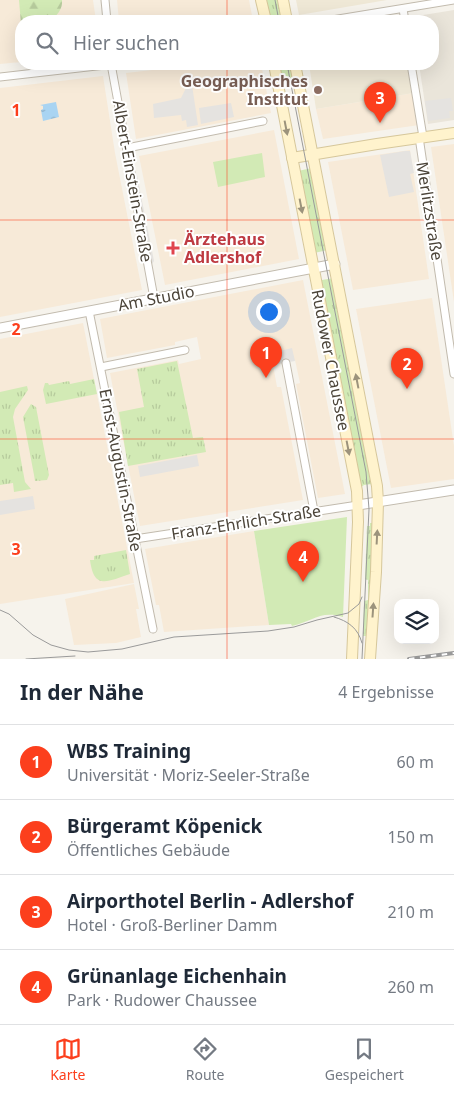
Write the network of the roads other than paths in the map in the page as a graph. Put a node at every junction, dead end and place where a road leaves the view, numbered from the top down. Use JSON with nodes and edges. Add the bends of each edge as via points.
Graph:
{"nodes":[{"id":1,"x":105,"y":0,"type":"edge"},
{"id":2,"x":262,"y":0,"type":"edge"},
{"id":3,"x":283,"y":0,"type":"edge"},
{"id":4,"x":454,"y":0,"type":"edge"},
{"id":5,"x":404,"y":9,"type":"junction"},
{"id":6,"x":106,"y":15,"type":"edge"},
{"id":7,"x":265,"y":15,"type":"edge"},
{"id":8,"x":286,"y":15,"type":"edge"},
{"id":9,"x":365,"y":15,"type":"edge"},
{"id":10,"x":404,"y":15,"type":"edge"},
{"id":11,"x":56,"y":70,"type":"edge"},
{"id":12,"x":113,"y":70,"type":"edge"},
{"id":13,"x":275,"y":70,"type":"edge"},
{"id":14,"x":297,"y":70,"type":"edge"},
{"id":15,"x":413,"y":70,"type":"edge"},
{"id":16,"x":0,"y":76,"type":"edge"},
{"id":17,"x":262,"y":121,"type":"dead end"},
{"id":18,"x":454,"y":133,"type":"edge"},
{"id":19,"x":421,"y":137,"type":"junction"},
{"id":20,"x":127,"y":148,"type":"junction"},
{"id":21,"x":313,"y":154,"type":"junction"},
{"id":22,"x":292,"y":158,"type":"junction"},
{"id":23,"x":334,"y":264,"type":"junction"},
{"id":24,"x":313,"y":268,"type":"junction"},
{"id":25,"x":154,"y":298,"type":"junction"},
{"id":26,"x":89,"y":311,"type":"junction"},
{"id":27,"x":0,"y":328,"type":"edge"},
{"id":28,"x":185,"y":350,"type":"dead end"},
{"id":29,"x":286,"y":363,"type":"dead end"},
{"id":30,"x":101,"y":367,"type":"junction"},
{"id":31,"x":454,"y":374,"type":"edge"},
{"id":32,"x":454,"y":490,"type":"edge"},
{"id":33,"x":378,"y":502,"type":"junction"},
{"id":34,"x":358,"y":505,"type":"junction"},
{"id":35,"x":314,"y":510,"type":"junction"},
{"id":36,"x":135,"y":539,"type":"junction"},
{"id":37,"x":153,"y":629,"type":"dead end"},
{"id":38,"x":352,"y":659,"type":"edge"},
{"id":39,"x":370,"y":659,"type":"edge"}],
"edges":[{"from":1,"to":6,"type":"street"},
{"from":2,"to":7,"type":"main road"},
{"from":3,"to":8,"type":"main road"},
{"from":4,"to":5,"type":"street"},
{"from":5,"to":9,"type":"street"},
{"from":5,"to":10,"type":"street"},
{"from":11,"to":16,"type":"street"},
{"from":12,"to":20,"type":"street","name":"Albert-Einstein-Straße"},
{"from":13,"to":22,"type":"main road","name":"Rudower Chaussee","one_way":true},
{"from":14,"to":21,"type":"main road","name":"Rudower Chaussee"},
{"from":15,"to":19,"type":"street","name":"Merlitzstraße"},
{"from":17,"to":20,"type":"street"},
{"from":18,"to":19,"type":"main road"},
{"from":19,"to":21,"type":"main road"},
{"from":19,"to":31,"type":"street","name":"Merlitzstraße"},
{"from":20,"to":25,"type":"street","name":"Albert-Einstein-Straße"},
{"from":21,"to":22,"type":"main road"},
{"from":21,"to":23,"type":"main road","name":"Rudower Chaussee"},
{"from":22,"to":24,"type":"main road","name":"Rudower Chaussee","one_way":true},
{"from":23,"to":24,"type":"street","name":"Am Studio"},
{"from":33,"to":23,"type":"main road","name":"Rudower Chaussee","one_way":true},
{"from":24,"to":25,"type":"street","name":"Am Studio"},
{"from":24,"to":34,"type":"main road","name":"Rudower Chaussee","one_way":true},
{"from":25,"to":26,"type":"street","name":"Am Studio"},
{"from":26,"to":27,"type":"street","name":"Am Studio"},
{"from":26,"to":30,"type":"street","name":"Ernst-Augustin-Straße"},
{"from":28,"to":30,"type":"street"},
{"from":29,"to":35,"type":"street"},
{"from":30,"to":36,"type":"street","name":"Ernst-Augustin-Straße"},
{"from":32,"to":33,"type":"street"},
{"from":33,"to":34,"type":"street"},
{"from":39,"to":33,"type":"main road","name":"Rudower Chaussee","one_way":true},
{"from":34,"to":35,"type":"street","name":"Franz-Ehrlich-Straße"},
{"from":34,"to":38,"type":"main road","name":"Rudower Chaussee"},
{"from":35,"to":36,"type":"street","name":"Franz-Ehrlich-Straße"},
{"from":36,"to":37,"type":"street","name":"Ernst-Augustin-Straße"}]}
